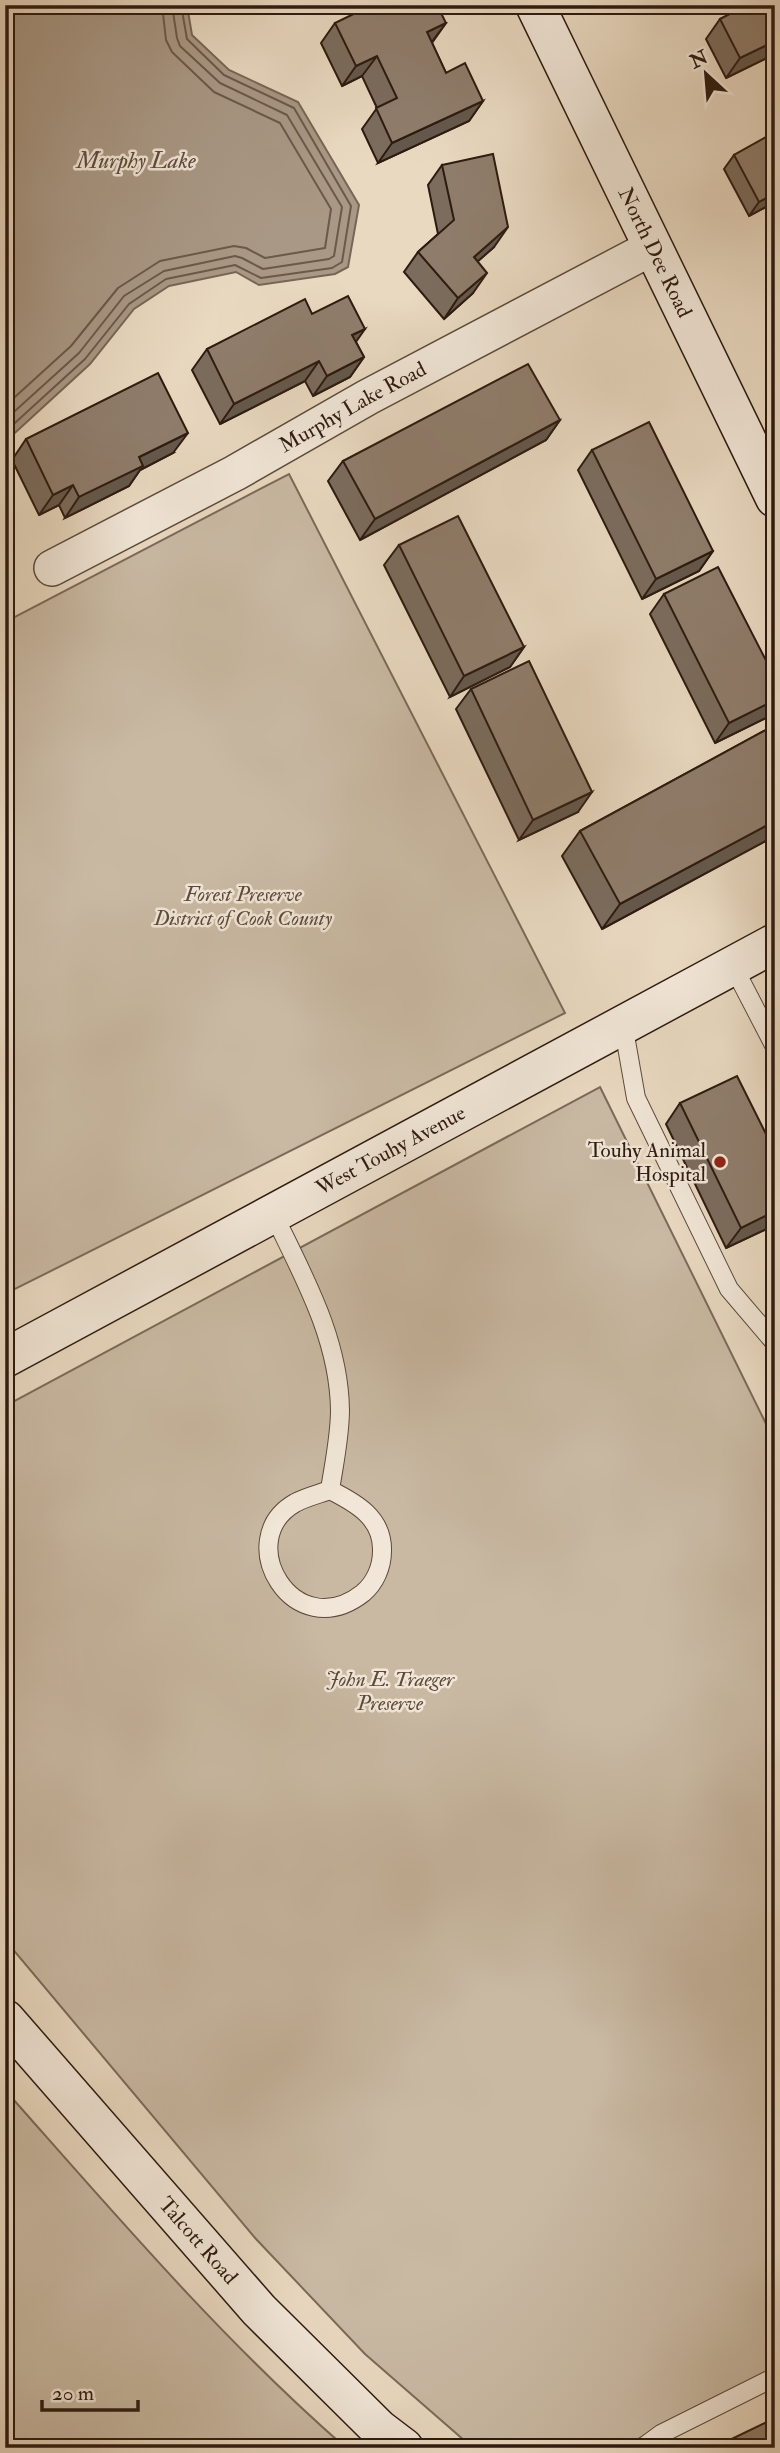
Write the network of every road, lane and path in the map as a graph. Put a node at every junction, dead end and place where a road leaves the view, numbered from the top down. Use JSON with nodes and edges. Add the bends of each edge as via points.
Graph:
{"nodes":[{"id":1,"x":535,"y":5,"type":"edge"},
{"id":2,"x":653,"y":247,"type":"junction"},
{"id":3,"x":775,"y":498,"type":"edge"},
{"id":4,"x":52,"y":568,"type":"dead end"},
{"id":5,"x":775,"y":943,"type":"edge"},
{"id":6,"x":733,"y":966,"type":"junction"},
{"id":7,"x":623,"y":1024,"type":"junction"},
{"id":8,"x":775,"y":1047,"type":"edge"},
{"id":9,"x":273,"y":1213,"type":"junction"},
{"id":10,"x":775,"y":1343,"type":"edge"},
{"id":11,"x":5,"y":1358,"type":"edge"},
{"id":12,"x":330,"y":1490,"type":"junction"},
{"id":13,"x":5,"y":2019,"type":"edge"},
{"id":14,"x":775,"y":2377,"type":"edge"},
{"id":15,"x":404,"y":2448,"type":"edge"},
{"id":16,"x":642,"y":2448,"type":"edge"}],
"edges":[{"from":1,"to":2,"type":"main road","name":"North Dee Road"},
{"from":2,"to":3,"type":"main road","name":"North Dee Road"},
{"from":2,"to":4,"type":"street","name":"Murphy Lake Road"},
{"from":5,"to":6,"type":"main road","name":"West Touhy Avenue"},
{"from":6,"to":7,"type":"main road","name":"West Touhy Avenue"},
{"from":6,"to":8,"type":"lane"},
{"from":7,"to":9,"type":"main road","name":"West Touhy Avenue"},
{"from":7,"to":10,"type":"lane","via":[[636,1098],[729,1289]]},
{"from":9,"to":11,"type":"main road","name":"West Touhy Avenue"},
{"from":9,"to":12,"type":"lane","via":[[322,1315],[336,1367],[340,1411]]},
{"from":12,"to":12,"type":"lane","via":[[295,1503],[281,1516],[269,1544],[279,1584],[297,1600],[319,1608],[355,1599],[367,1590],[381,1564],[381,1537],[368,1514]]},
{"from":13,"to":15,"type":"main road","name":"Talcott Road","via":[[259,2310]]},
{"from":14,"to":16,"type":"lane"}]}
